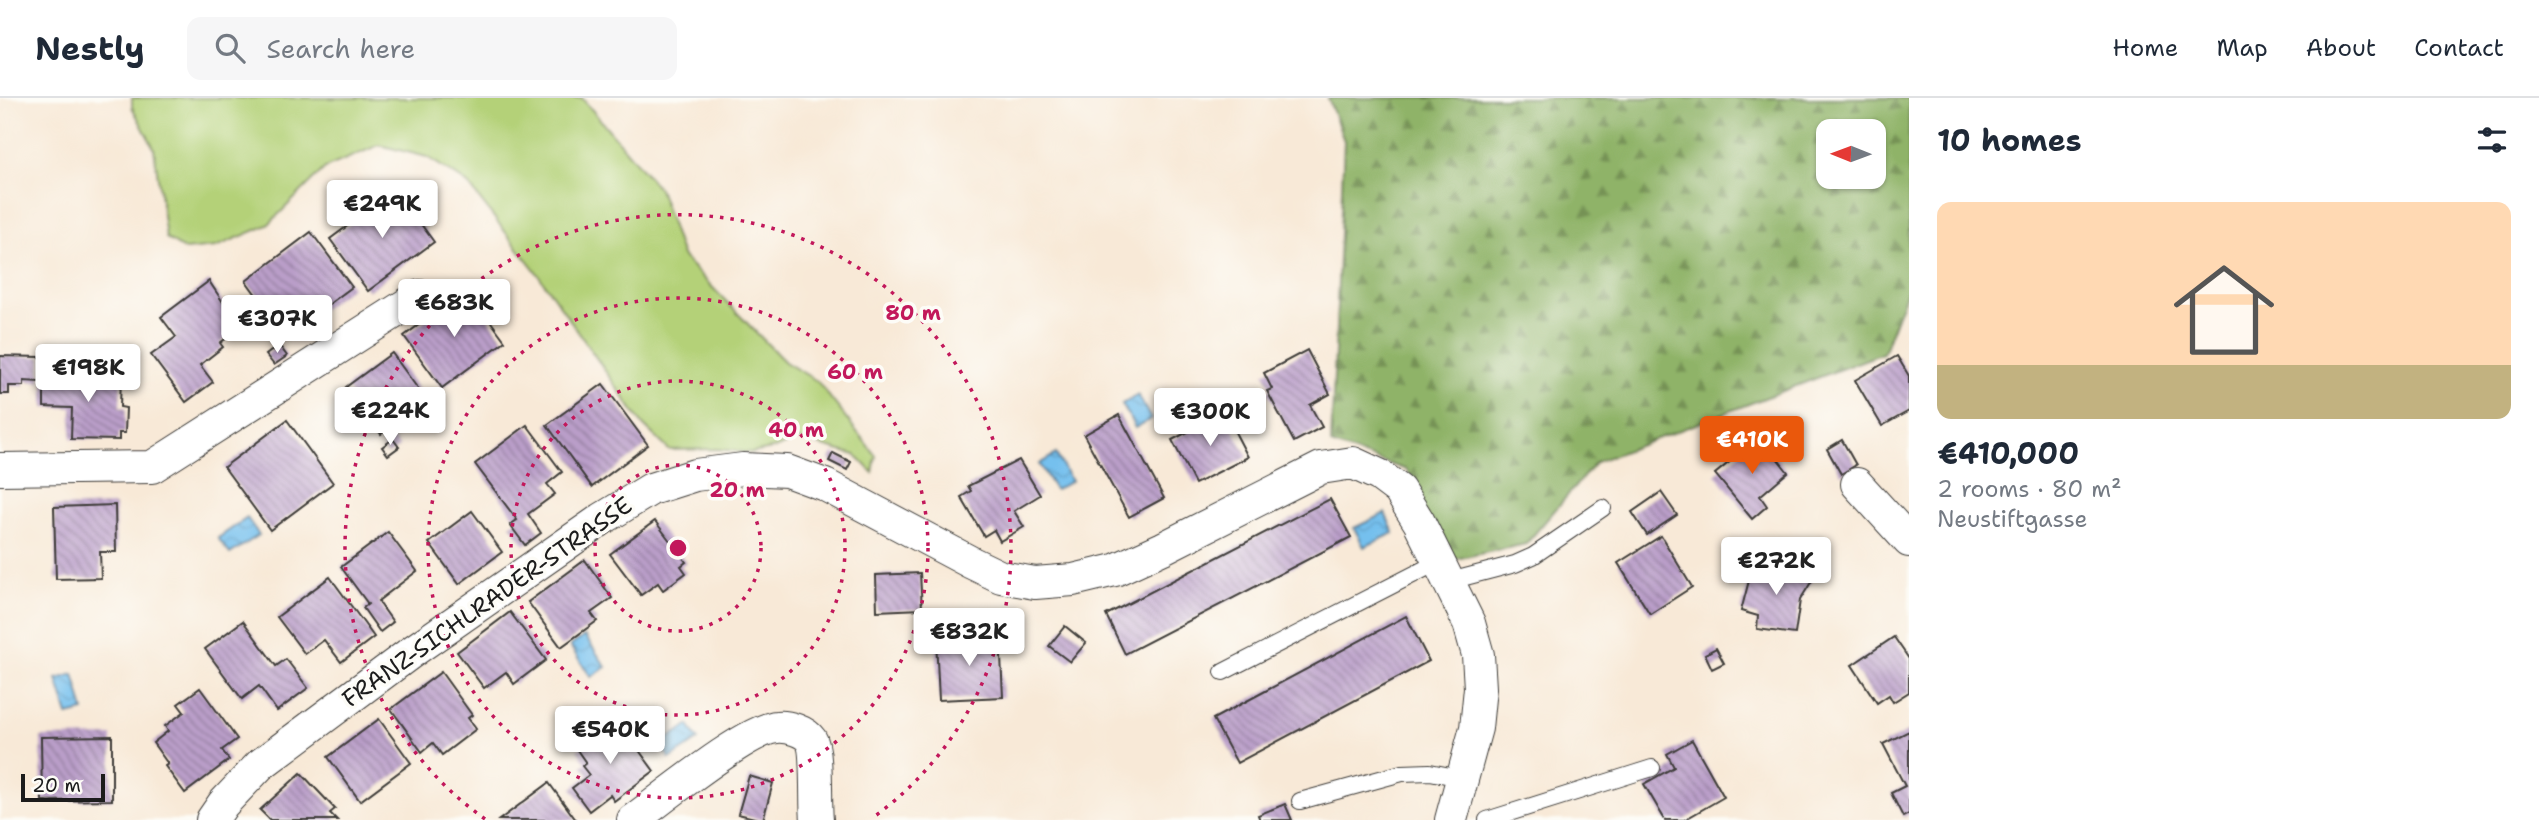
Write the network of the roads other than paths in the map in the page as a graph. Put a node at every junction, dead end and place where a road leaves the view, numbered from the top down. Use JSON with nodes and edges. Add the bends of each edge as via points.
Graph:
{"nodes":[{"id":1,"x":420,"y":296,"type":"dead end"},
{"id":2,"x":0,"y":469,"type":"edge"},
{"id":3,"x":1857,"y":484,"type":"dead end"},
{"id":4,"x":1603,"y":508,"type":"dead end"},
{"id":5,"x":1909,"y":541,"type":"edge"},
{"id":6,"x":1445,"y":571,"type":"junction"},
{"id":7,"x":1223,"y":672,"type":"dead end"},
{"id":8,"x":1652,"y":768,"type":"dead end"},
{"id":9,"x":1461,"y":778,"type":"junction"},
{"id":10,"x":1300,"y":801,"type":"dead end"},
{"id":11,"x":212,"y":820,"type":"edge"},
{"id":12,"x":633,"y":820,"type":"edge"},
{"id":13,"x":817,"y":820,"type":"edge"},
{"id":14,"x":1451,"y":820,"type":"edge"},
{"id":15,"x":1487,"y":820,"type":"edge"}],
"edges":[{"from":1,"to":2,"type":"street","via":[[152,467]]},
{"from":3,"to":5,"type":"street"},
{"from":4,"to":6,"type":"lane","via":[[1515,564]]},
{"from":6,"to":7,"type":"lane"},
{"from":6,"to":9,"type":"street","name":"FRANZ-SICHLRADER-STRASSE","via":[[1478,655],[1476,728]]},
{"from":6,"to":11,"type":"street","name":"FRANZ-SICHLRADER-STRASSE","via":[[1399,490],[1353,463],[1321,468],[1115,570],[1035,583],[982,568],[825,485],[788,471],[743,469],[695,475],[651,489],[602,519],[413,652],[260,765]]},
{"from":8,"to":15,"type":"lane"},
{"from":9,"to":10,"type":"lane","via":[[1402,773]]},
{"from":9,"to":14,"type":"street","name":"FRANZ-SICHLRADER-STRASSE"},
{"from":12,"to":13,"type":"street","via":[[740,743],[777,726],[795,729],[811,740],[816,759]]}]}
